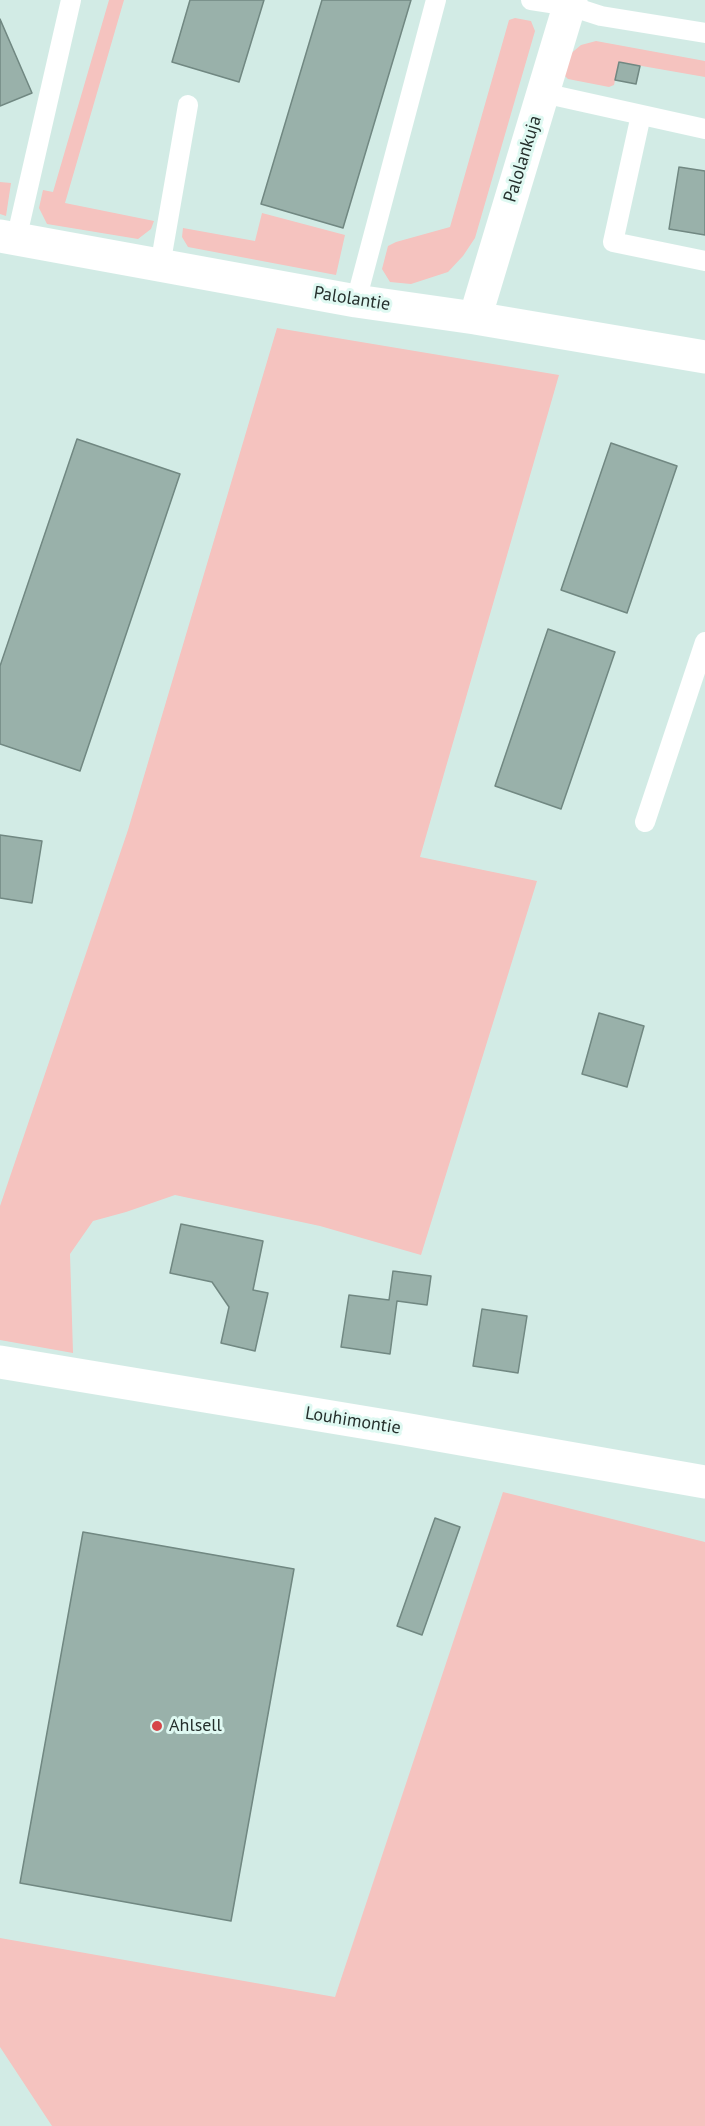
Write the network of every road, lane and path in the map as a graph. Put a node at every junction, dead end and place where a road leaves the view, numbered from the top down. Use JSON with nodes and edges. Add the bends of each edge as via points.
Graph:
{"nodes":[{"id":1,"x":72,"y":0,"type":"edge"},
{"id":2,"x":436,"y":0,"type":"edge"},
{"id":3,"x":531,"y":0,"type":"edge"},
{"id":4,"x":571,"y":3,"type":"edge"},
{"id":5,"x":705,"y":33,"type":"edge"},
{"id":6,"x":543,"y":93,"type":"junction"},
{"id":7,"x":188,"y":105,"type":"dead end"},
{"id":8,"x":641,"y":115,"type":"junction"},
{"id":9,"x":705,"y":129,"type":"edge"},
{"id":10,"x":8,"y":238,"type":"edge"},
{"id":11,"x":705,"y":261,"type":"edge"},
{"id":12,"x":160,"y":266,"type":"junction"},
{"id":13,"x":356,"y":301,"type":"junction"},
{"id":14,"x":475,"y":318,"type":"junction"},
{"id":15,"x":705,"y":357,"type":"edge"},
{"id":16,"x":705,"y":642,"type":"edge"},
{"id":17,"x":645,"y":822,"type":"dead end"},
{"id":18,"x":0,"y":1362,"type":"edge"},
{"id":19,"x":705,"y":1482,"type":"edge"}],
"edges":[{"from":1,"to":10,"type":"lane"},
{"from":2,"to":13,"type":"lane"},
{"from":3,"to":4,"type":"lane"},
{"from":4,"to":5,"type":"lane","via":[[601,16]]},
{"from":4,"to":6,"type":"street","name":"Palolankuja"},
{"from":6,"to":8,"type":"lane"},
{"from":6,"to":14,"type":"street","name":"Palolankuja"},
{"from":7,"to":12,"type":"lane"},
{"from":8,"to":9,"type":"lane"},
{"from":8,"to":11,"type":"lane","via":[[613,242]]},
{"from":10,"to":12,"type":"street","name":"Palolantie"},
{"from":12,"to":13,"type":"street","name":"Palolantie"},
{"from":13,"to":14,"type":"street","name":"Palolantie"},
{"from":14,"to":15,"type":"street","name":"Palolantie"},
{"from":16,"to":17,"type":"lane"},
{"from":18,"to":19,"type":"street","name":"Louhimontie"}]}
